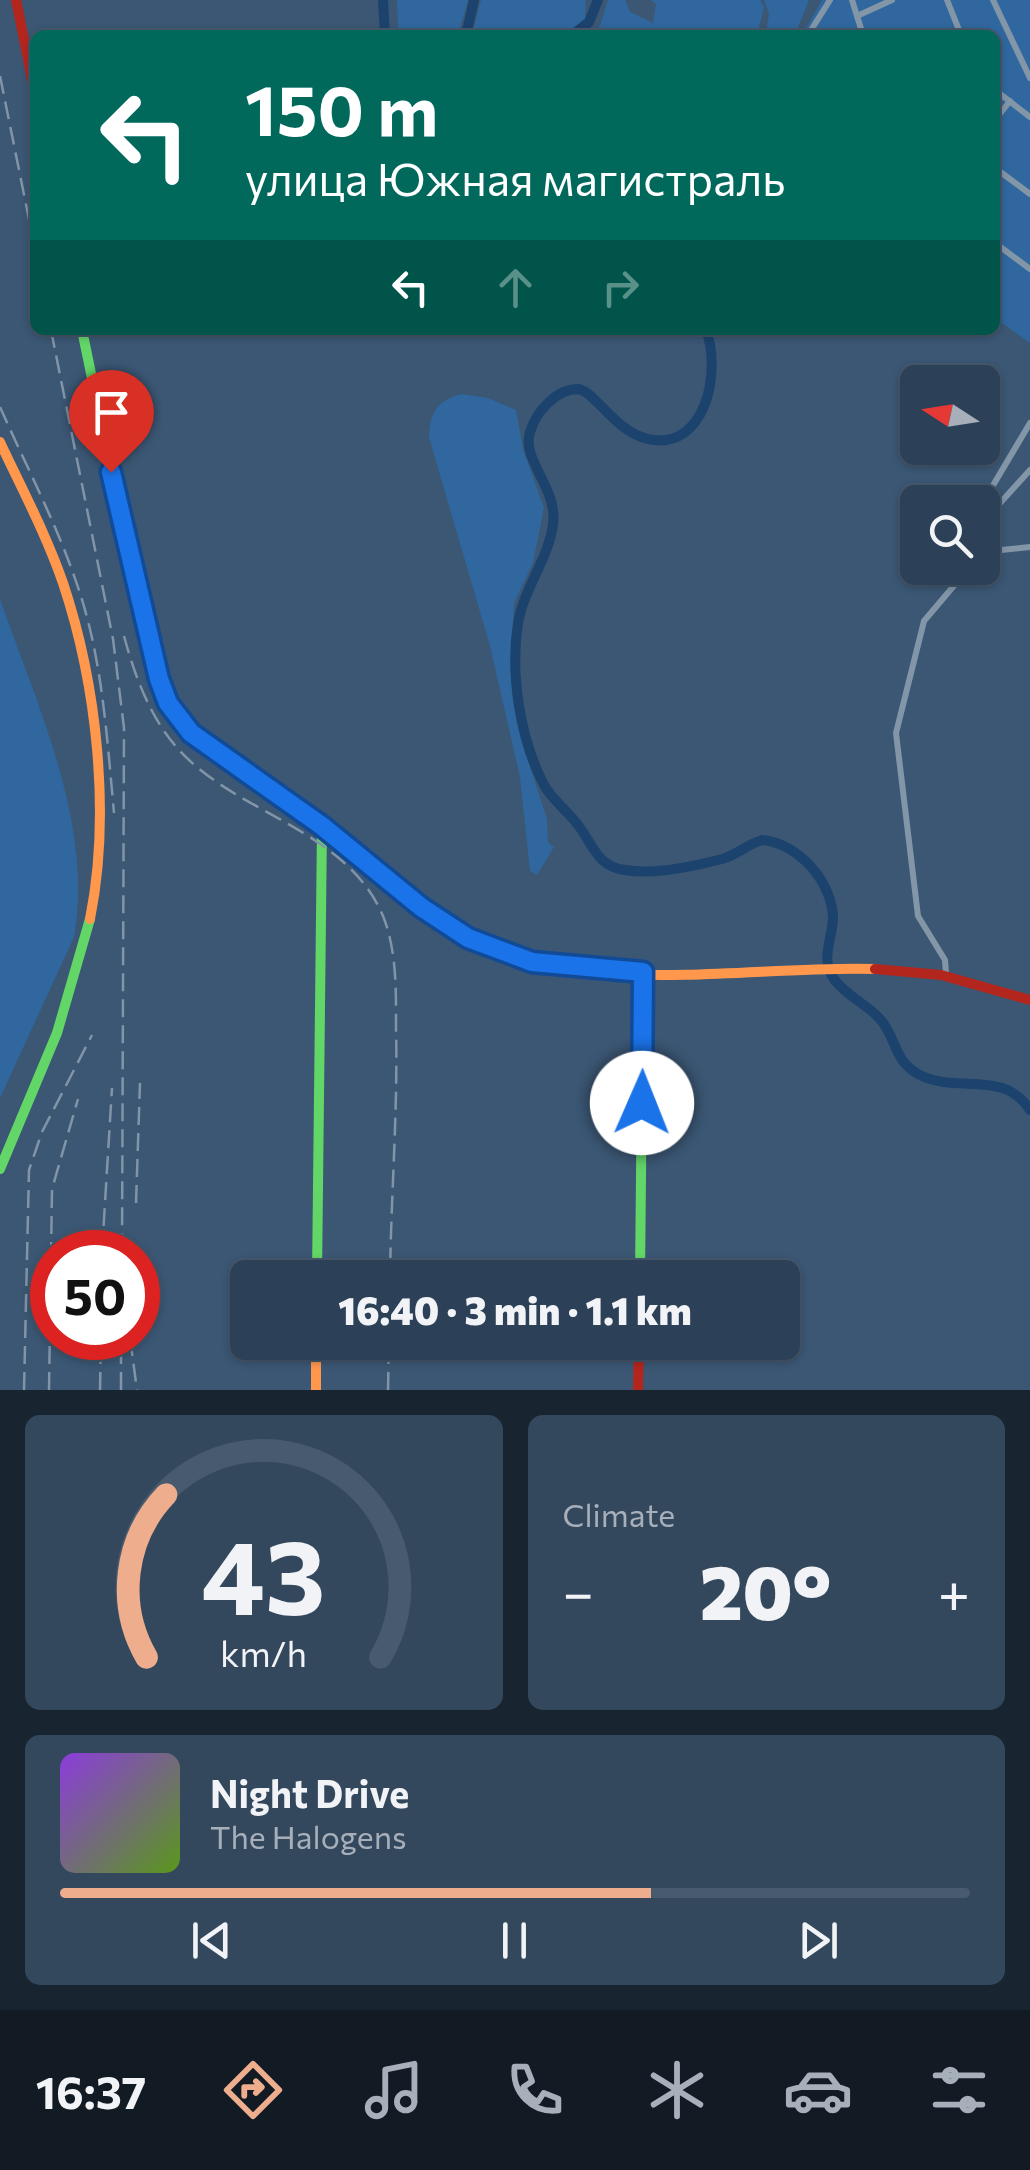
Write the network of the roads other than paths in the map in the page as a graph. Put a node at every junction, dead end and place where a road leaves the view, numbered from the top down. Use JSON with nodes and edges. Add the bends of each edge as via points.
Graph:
{"nodes":[{"id":1,"x":16,"y":0,"type":"edge"},
{"id":2,"x":830,"y":0,"type":"edge"},
{"id":3,"x":852,"y":0,"type":"edge"},
{"id":4,"x":892,"y":0,"type":"edge"},
{"id":5,"x":948,"y":0,"type":"edge"},
{"id":6,"x":993,"y":0,"type":"edge"},
{"id":7,"x":858,"y":16,"type":"junction"},
{"id":8,"x":811,"y":30,"type":"edge"},
{"id":9,"x":862,"y":30,"type":"edge"},
{"id":10,"x":959,"y":30,"type":"edge"},
{"id":11,"x":30,"y":69,"type":"edge"},
{"id":12,"x":1030,"y":78,"type":"edge"},
{"id":13,"x":1000,"y":94,"type":"edge"},
{"id":14,"x":1010,"y":101,"type":"junction"},
{"id":15,"x":1000,"y":114,"type":"edge"},
{"id":16,"x":1030,"y":118,"type":"edge"},
{"id":17,"x":1000,"y":172,"type":"edge"},
{"id":18,"x":1030,"y":194,"type":"edge"},
{"id":19,"x":1000,"y":247,"type":"edge"},
{"id":20,"x":1030,"y":268,"type":"edge"},
{"id":21,"x":83,"y":335,"type":"edge"},
{"id":22,"x":1030,"y":424,"type":"edge"},
{"id":23,"x":0,"y":442,"type":"edge"},
{"id":24,"x":1030,"y":470,"type":"edge"},
{"id":25,"x":993,"y":485,"type":"edge"},
{"id":26,"x":1000,"y":503,"type":"edge"},
{"id":27,"x":1030,"y":547,"type":"edge"},
{"id":28,"x":1000,"y":550,"type":"edge"},
{"id":29,"x":955,"y":585,"type":"edge"},
{"id":30,"x":322,"y":826,"type":"junction"},
{"id":31,"x":643,"y":972,"type":"junction"},
{"id":32,"x":946,"y":975,"type":"junction"},
{"id":33,"x":1030,"y":1000,"type":"edge"},
{"id":34,"x":0,"y":1170,"type":"edge"},
{"id":35,"x":317,"y":1260,"type":"edge"},
{"id":36,"x":640,"y":1260,"type":"edge"},
{"id":37,"x":316,"y":1360,"type":"edge"},
{"id":38,"x":639,"y":1360,"type":"edge"},
{"id":39,"x":316,"y":1390,"type":"edge"},
{"id":40,"x":638,"y":1390,"type":"edge"}],
"edges":[{"from":1,"to":11,"type":"main road"},
{"from":2,"to":8,"type":"street"},
{"from":3,"to":7,"type":"street"},
{"from":4,"to":7,"type":"street"},
{"from":5,"to":10,"type":"street"},
{"from":6,"to":12,"type":"street"},
{"from":7,"to":9,"type":"street"},
{"from":13,"to":14,"type":"street"},
{"from":14,"to":15,"type":"street"},
{"from":14,"to":16,"type":"street"},
{"from":17,"to":18,"type":"street"},
{"from":19,"to":20,"type":"street"},
{"from":21,"to":30,"type":"main road","via":[[140,608],[168,703],[202,742]]},
{"from":22,"to":25,"type":"street"},
{"from":23,"to":34,"type":"main road","via":[[73,616],[98,844],[94,903],[78,974]]},
{"from":24,"to":26,"type":"street"},
{"from":27,"to":28,"type":"street"},
{"from":29,"to":32,"type":"street","via":[[924,621],[896,733],[918,916],[945,960]]},
{"from":30,"to":31,"type":"main road","via":[[421,907],[486,946],[548,964]]},
{"from":30,"to":35,"type":"main road"},
{"from":31,"to":32,"type":"main road"},
{"from":31,"to":36,"type":"main road"},
{"from":32,"to":33,"type":"main road"},
{"from":37,"to":39,"type":"main road"},
{"from":38,"to":40,"type":"main road"}]}
